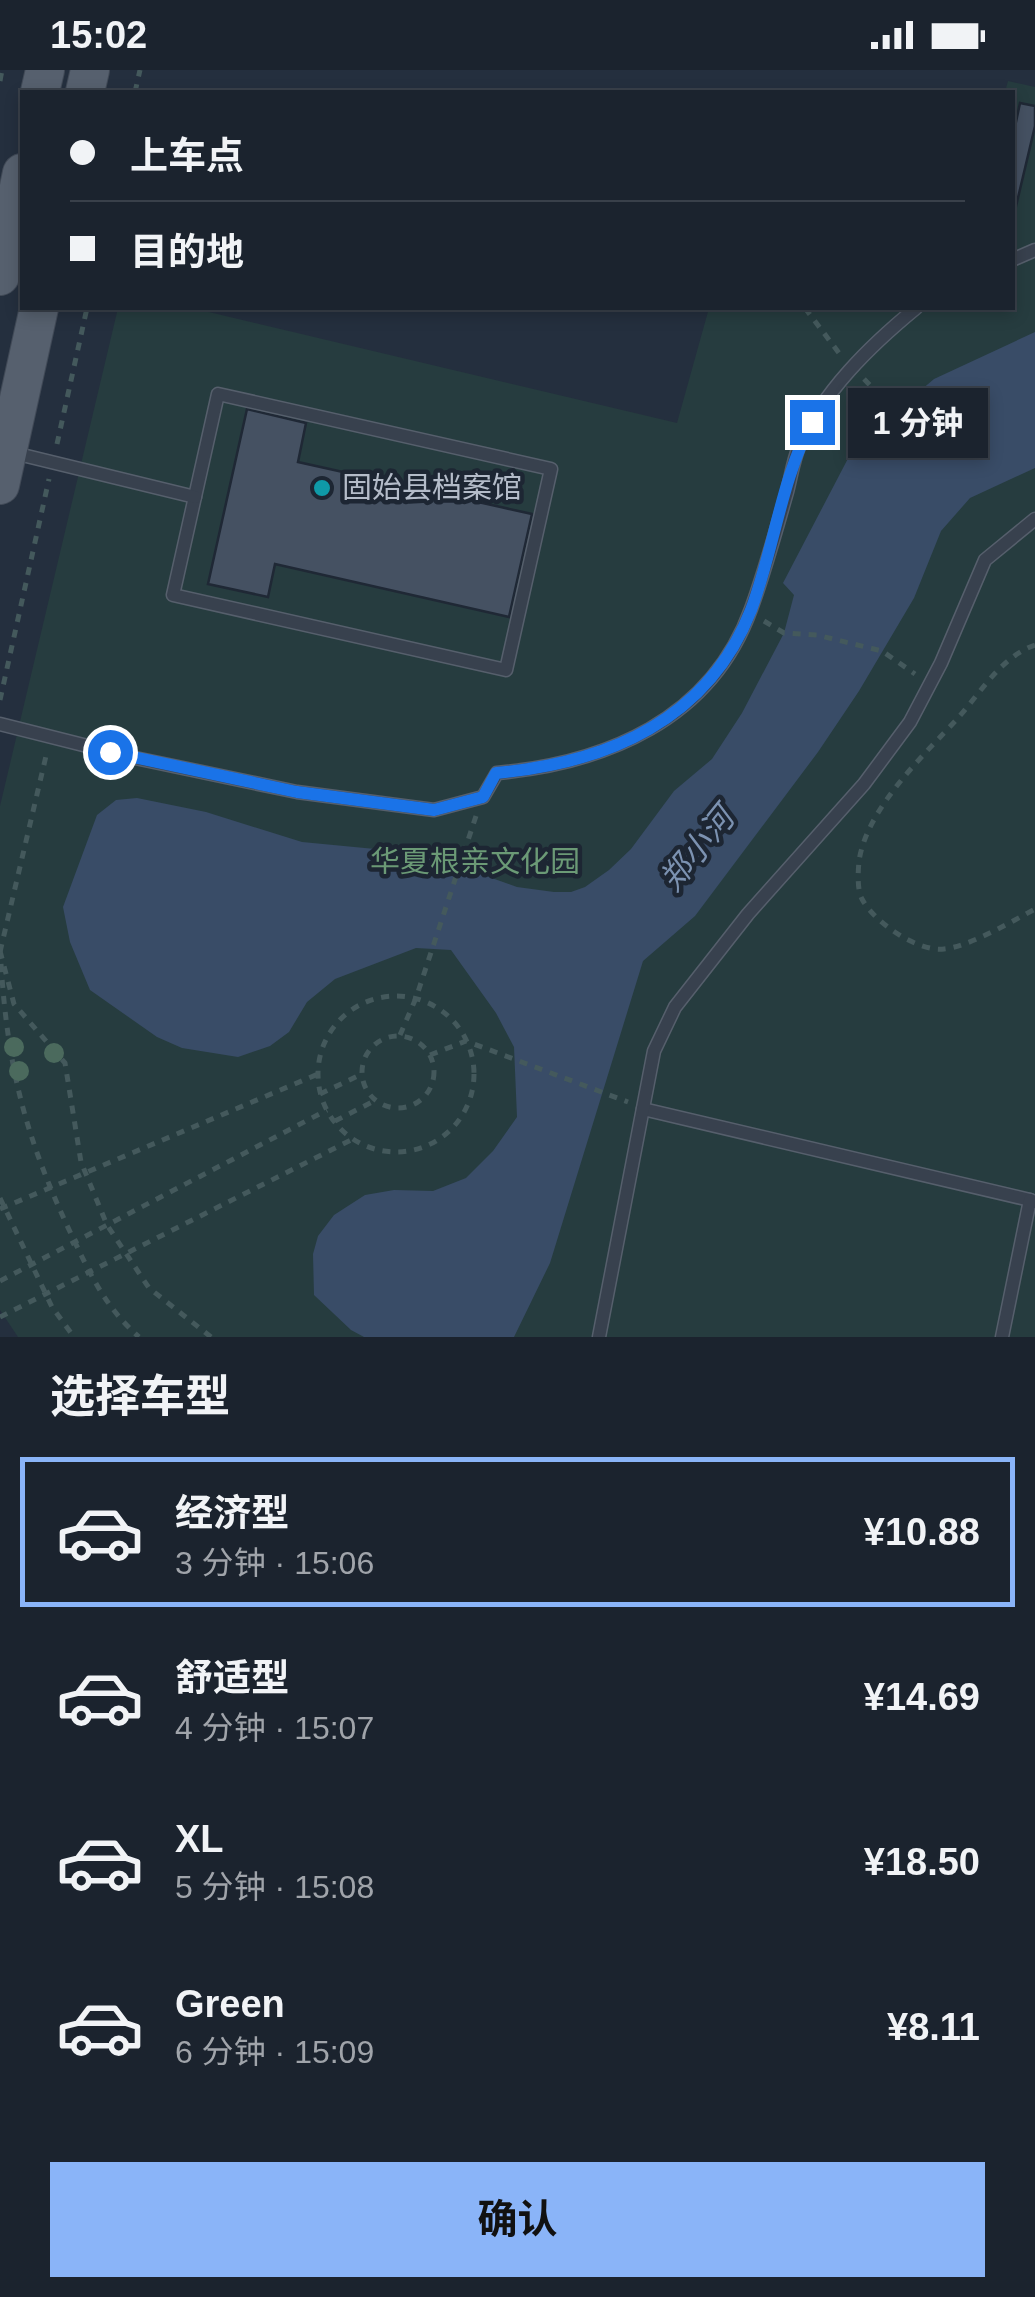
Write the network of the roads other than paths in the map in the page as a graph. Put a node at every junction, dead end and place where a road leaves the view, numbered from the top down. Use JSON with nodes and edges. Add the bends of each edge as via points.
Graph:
{"nodes":[{"id":1,"x":20,"y":181,"type":"edge"},
{"id":2,"x":0,"y":276,"type":"edge"},
{"id":3,"x":39,"y":310,"type":"edge"},
{"id":4,"x":914,"y":310,"type":"edge"},
{"id":5,"x":4,"y":468,"type":"edge"},
{"id":6,"x":195,"y":497,"type":"junction"},
{"id":7,"x":1035,"y":520,"type":"edge"},
{"id":8,"x":0,"y":724,"type":"edge"},
{"id":9,"x":643,"y":1109,"type":"junction"},
{"id":10,"x":1032,"y":1201,"type":"edge"},
{"id":11,"x":599,"y":1337,"type":"edge"},
{"id":12,"x":1002,"y":1337,"type":"edge"}],
"edges":[{"from":1,"to":2,"type":"main road"},
{"from":3,"to":5,"type":"main road"},
{"from":4,"to":8,"type":"lane","via":[[848,373],[812,422],[798,448],[750,612],[720,666],[701,692],[648,730],[579,759],[496,773],[483,797],[434,810],[297,792]]},
{"from":5,"to":6,"type":"lane","via":[[53,462]]},
{"from":6,"to":6,"type":"lane","via":[[173,595],[506,670],[551,468],[218,394]]},
{"from":7,"to":9,"type":"lane","via":[[985,560],[910,722],[675,1006],[654,1050]]},
{"from":9,"to":10,"type":"lane"},
{"from":9,"to":11,"type":"lane"},
{"from":10,"to":12,"type":"lane"}]}
